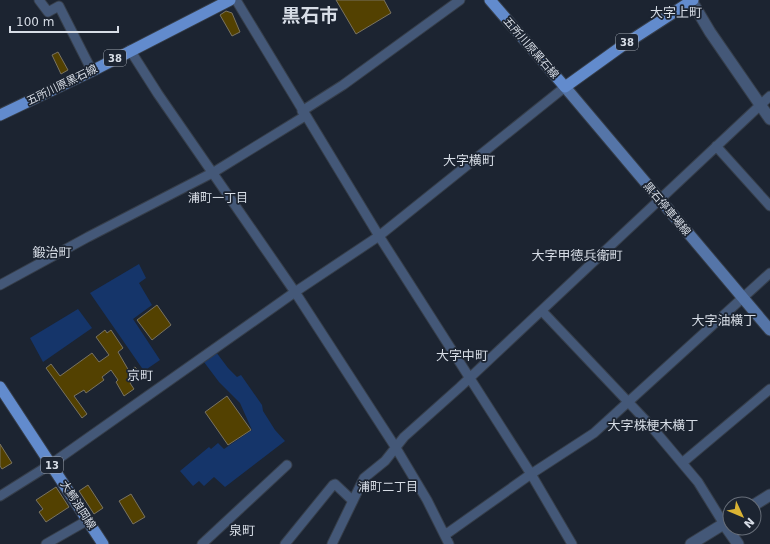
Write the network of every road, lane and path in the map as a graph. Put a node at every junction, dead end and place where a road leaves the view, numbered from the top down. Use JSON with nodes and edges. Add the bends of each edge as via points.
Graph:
{"nodes":[{"id":1,"x":39,"y":0,"type":"edge"},
{"id":2,"x":230,"y":0,"type":"edge"},
{"id":3,"x":236,"y":0,"type":"edge"},
{"id":4,"x":460,"y":0,"type":"edge"},
{"id":5,"x":490,"y":0,"type":"edge"},
{"id":6,"x":692,"y":0,"type":"edge"},
{"id":7,"x":130,"y":50,"type":"junction"},
{"id":8,"x":92,"y":71,"type":"junction"},
{"id":9,"x":565,"y":87,"type":"junction"},
{"id":10,"x":770,"y":96,"type":"edge"},
{"id":11,"x":759,"y":105,"type":"junction"},
{"id":12,"x":304,"y":114,"type":"junction"},
{"id":13,"x":0,"y":115,"type":"edge"},
{"id":14,"x":770,"y":119,"type":"edge"},
{"id":15,"x":716,"y":146,"type":"junction"},
{"id":16,"x":214,"y":172,"type":"junction"},
{"id":17,"x":659,"y":199,"type":"junction"},
{"id":18,"x":770,"y":206,"type":"edge"},
{"id":19,"x":379,"y":236,"type":"junction"},
{"id":20,"x":770,"y":273,"type":"edge"},
{"id":21,"x":0,"y":285,"type":"edge"},
{"id":22,"x":295,"y":292,"type":"junction"},
{"id":23,"x":743,"y":298,"type":"junction"},
{"id":24,"x":542,"y":310,"type":"junction"},
{"id":25,"x":770,"y":330,"type":"edge"},
{"id":26,"x":470,"y":377,"type":"junction"},
{"id":27,"x":0,"y":387,"type":"edge"},
{"id":28,"x":770,"y":389,"type":"edge"},
{"id":29,"x":630,"y":402,"type":"junction"},
{"id":30,"x":396,"y":448,"type":"junction"},
{"id":31,"x":682,"y":463,"type":"junction"},
{"id":32,"x":51,"y":464,"type":"junction"},
{"id":33,"x":287,"y":465,"type":"dead end"},
{"id":34,"x":531,"y":474,"type":"junction"},
{"id":35,"x":0,"y":496,"type":"edge"},
{"id":36,"x":353,"y":501,"type":"junction"},
{"id":37,"x":722,"y":515,"type":"edge"},
{"id":38,"x":88,"y":520,"type":"junction"},
{"id":39,"x":722,"y":525,"type":"edge"},
{"id":40,"x":445,"y":535,"type":"junction"},
{"id":41,"x":46,"y":544,"type":"edge"},
{"id":42,"x":103,"y":544,"type":"edge"},
{"id":43,"x":202,"y":544,"type":"edge"},
{"id":44,"x":285,"y":544,"type":"edge"},
{"id":45,"x":332,"y":544,"type":"edge"},
{"id":46,"x":449,"y":544,"type":"edge"},
{"id":47,"x":572,"y":544,"type":"edge"},
{"id":48,"x":691,"y":544,"type":"edge"}],
"edges":[{"from":1,"to":8,"type":"street","via":[[48,12],[59,6]]},
{"from":2,"to":7,"type":"main road","name":"五所川原黒石線","number":"38"},
{"from":3,"to":12,"type":"street"},
{"from":4,"to":12,"type":"street"},
{"from":5,"to":9,"type":"main road","name":"五所川原黒石線"},
{"from":6,"to":9,"type":"main road","name":"五所川原黒石線","number":"38"},
{"from":6,"to":11,"type":"street","via":[[710,32]]},
{"from":7,"to":8,"type":"main road","name":"五所川原黒石線","number":"38"},
{"from":7,"to":16,"type":"street"},
{"from":8,"to":13,"type":"main road","name":"五所川原黒石線","number":"38"},
{"from":9,"to":17,"type":"main road","name":"黒石停車場線"},
{"from":9,"to":19,"type":"street"},
{"from":10,"to":11,"type":"street"},
{"from":11,"to":14,"type":"street"},
{"from":11,"to":15,"type":"street"},
{"from":12,"to":16,"type":"street"},
{"from":12,"to":19,"type":"street"},
{"from":15,"to":17,"type":"street"},
{"from":15,"to":18,"type":"street"},
{"from":16,"to":21,"type":"street"},
{"from":16,"to":22,"type":"street"},
{"from":17,"to":23,"type":"main road","name":"黒石停車場線"},
{"from":17,"to":24,"type":"street"},
{"from":19,"to":22,"type":"street"},
{"from":19,"to":26,"type":"street"},
{"from":20,"to":23,"type":"street"},
{"from":22,"to":30,"type":"street"},
{"from":22,"to":32,"type":"street"},
{"from":23,"to":25,"type":"main road","name":"黒石停車場線"},
{"from":23,"to":29,"type":"street"},
{"from":24,"to":26,"type":"street"},
{"from":24,"to":29,"type":"street"},
{"from":26,"to":30,"type":"street","via":[[404,437]]},
{"from":26,"to":34,"type":"street"},
{"from":27,"to":32,"type":"main road","name":"大鰐浪岡線","number":"13"},
{"from":28,"to":31,"type":"street"},
{"from":29,"to":31,"type":"street"},
{"from":29,"to":34,"type":"street","via":[[594,433]]},
{"from":30,"to":36,"type":"street","via":[[364,478]]},
{"from":30,"to":40,"type":"street"},
{"from":31,"to":37,"type":"street"},
{"from":32,"to":35,"type":"street"},
{"from":32,"to":38,"type":"main road","name":"大鰐浪岡線","number":"13"},
{"from":33,"to":43,"type":"street"},
{"from":34,"to":40,"type":"street"},
{"from":34,"to":47,"type":"street"},
{"from":36,"to":44,"type":"street","via":[[333,484]]},
{"from":36,"to":45,"type":"street"},
{"from":38,"to":41,"type":"street"},
{"from":38,"to":42,"type":"main road","name":"大鰐浪岡線","number":"13"},
{"from":39,"to":48,"type":"street"},
{"from":40,"to":46,"type":"street"}]}
